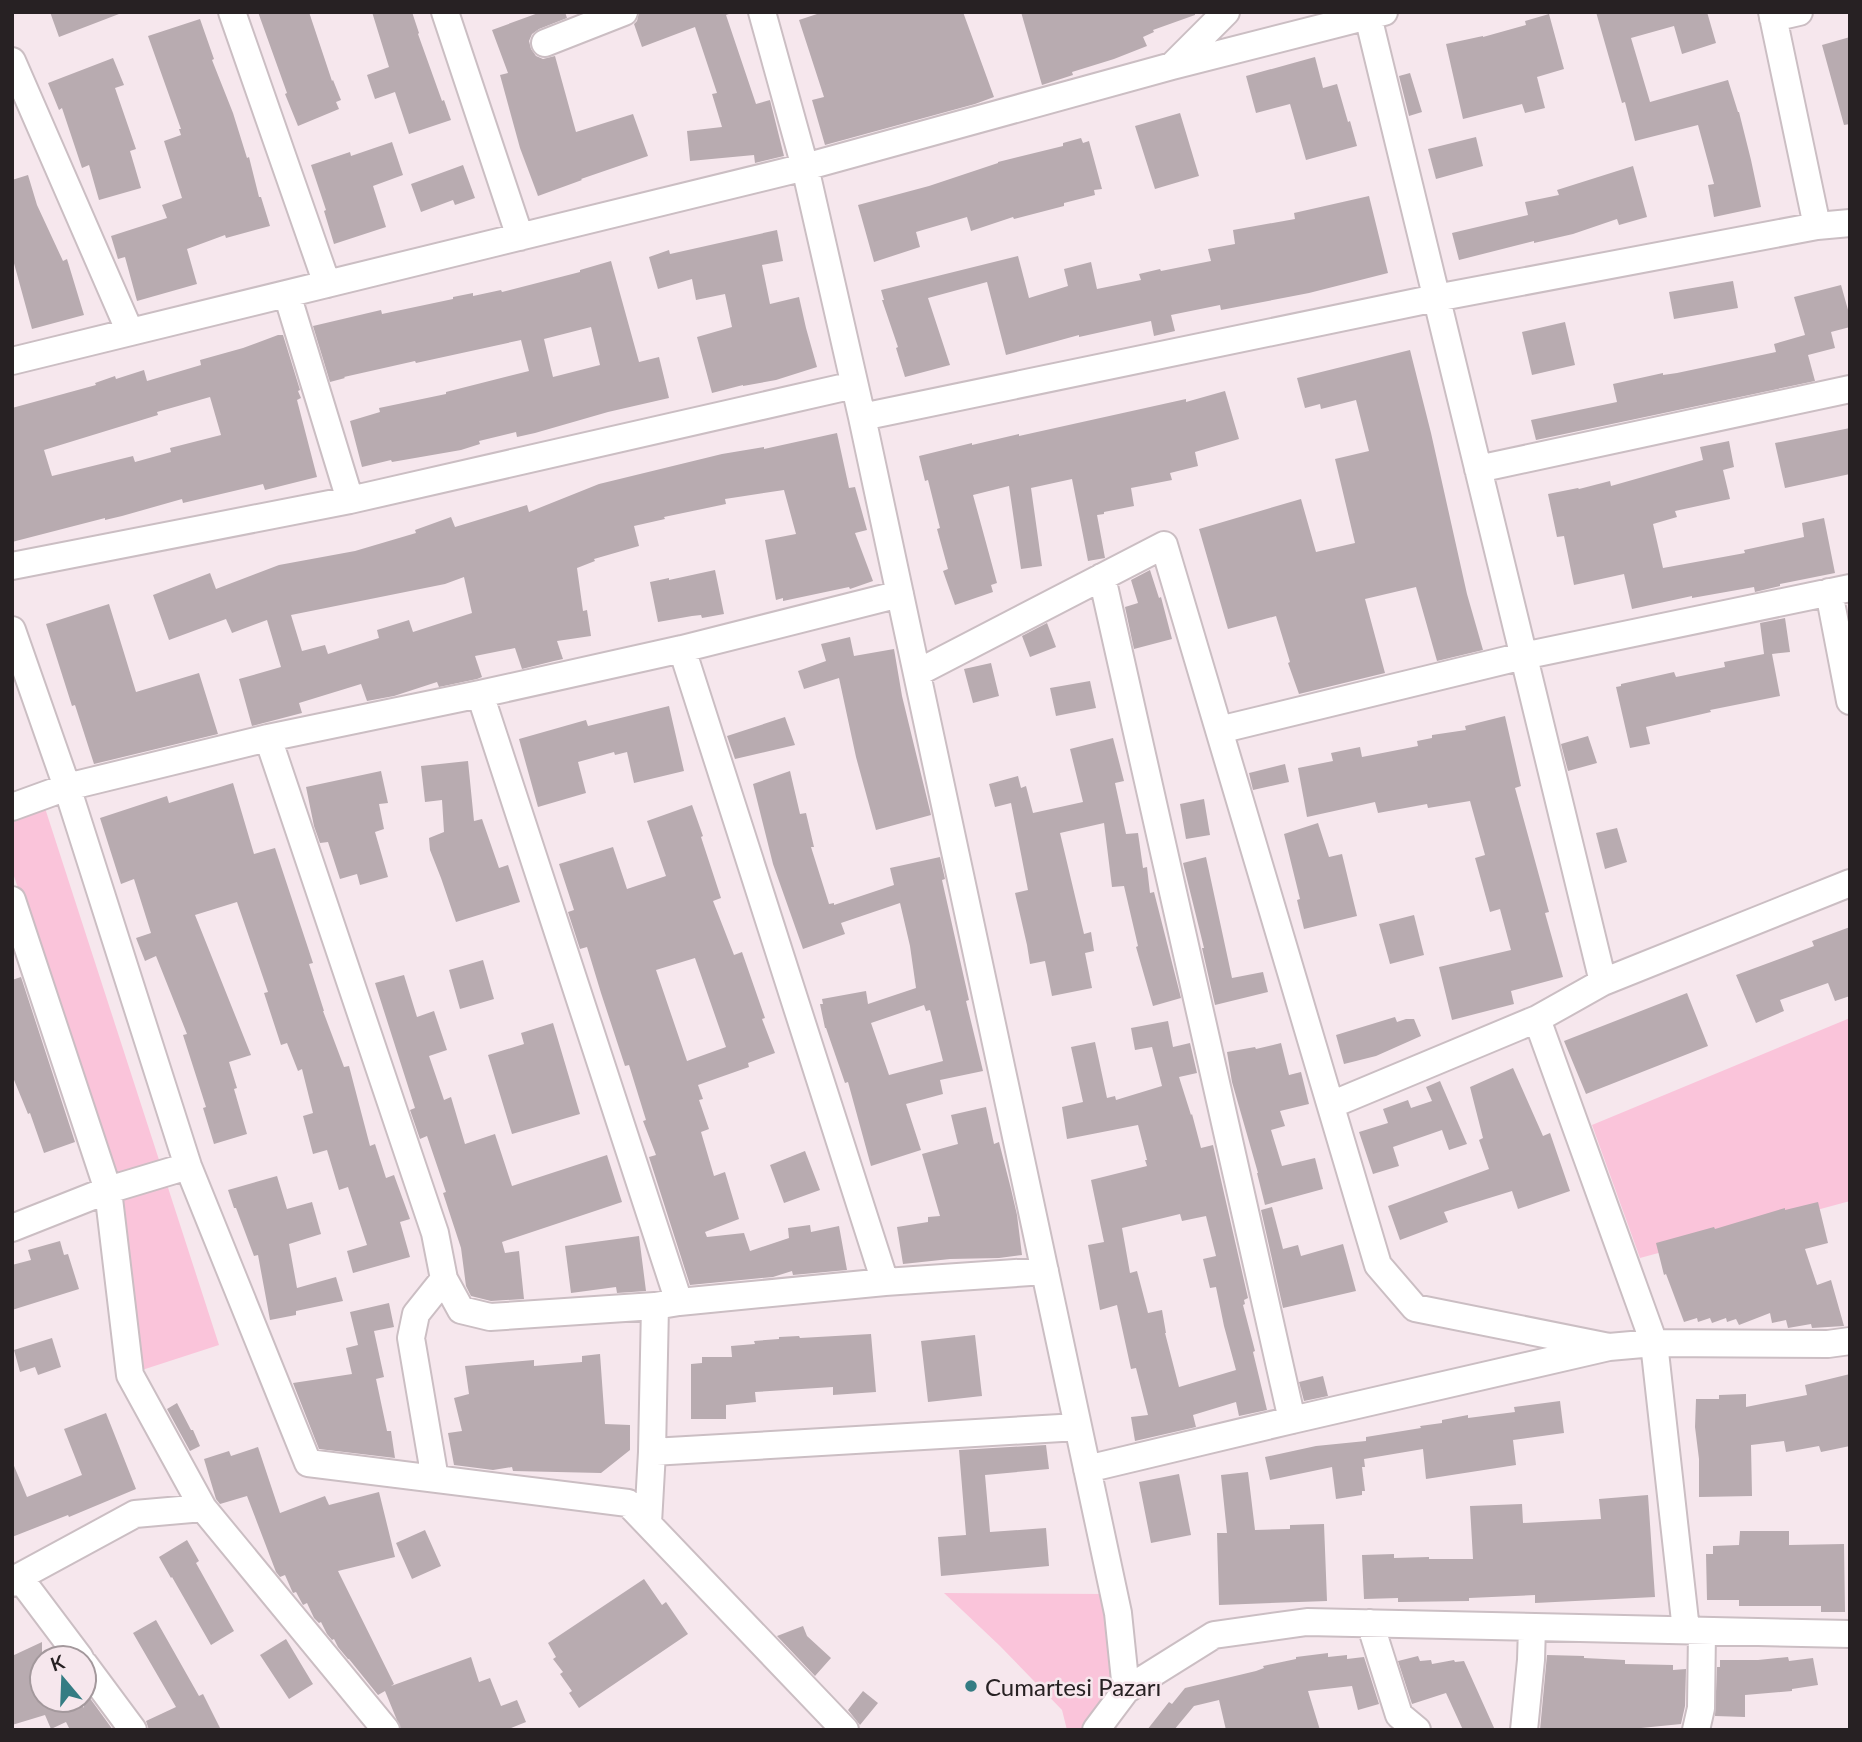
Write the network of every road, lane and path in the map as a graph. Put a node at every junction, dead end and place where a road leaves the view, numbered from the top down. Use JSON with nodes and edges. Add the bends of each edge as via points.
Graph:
{"nodes":[{"id":1,"x":232,"y":12,"type":"edge"},
{"id":2,"x":445,"y":12,"type":"edge"},
{"id":3,"x":624,"y":12,"type":"edge"},
{"id":4,"x":762,"y":12,"type":"edge"},
{"id":5,"x":1226,"y":12,"type":"edge"},
{"id":6,"x":1799,"y":12,"type":"edge"},
{"id":7,"x":1373,"y":13,"type":"edge"},
{"id":8,"x":1773,"y":15,"type":"edge"},
{"id":9,"x":545,"y":43,"type":"dead end"},
{"id":10,"x":12,"y":61,"type":"edge"},
{"id":11,"x":1172,"y":66,"type":"junction"},
{"id":12,"x":805,"y":167,"type":"junction"},
{"id":13,"x":1850,"y":223,"type":"edge"},
{"id":14,"x":1817,"y":226,"type":"junction"},
{"id":15,"x":520,"y":237,"type":"junction"},
{"id":16,"x":327,"y":284,"type":"junction"},
{"id":17,"x":287,"y":294,"type":"junction"},
{"id":18,"x":1436,"y":298,"type":"junction"},
{"id":19,"x":130,"y":332,"type":"junction"},
{"id":20,"x":12,"y":361,"type":"edge"},
{"id":21,"x":854,"y":385,"type":"junction"},
{"id":22,"x":1850,"y":389,"type":"edge"},
{"id":23,"x":862,"y":417,"type":"junction"},
{"id":24,"x":1478,"y":469,"type":"junction"},
{"id":25,"x":350,"y":500,"type":"junction"},
{"id":26,"x":12,"y":566,"type":"edge"},
{"id":27,"x":1102,"y":577,"type":"junction"},
{"id":28,"x":1840,"y":590,"type":"edge"},
{"id":29,"x":900,"y":594,"type":"junction"},
{"id":30,"x":12,"y":630,"type":"edge"},
{"id":31,"x":682,"y":649,"type":"junction"},
{"id":32,"x":1524,"y":656,"type":"junction"},
{"id":33,"x":917,"y":673,"type":"junction"},
{"id":34,"x":480,"y":694,"type":"junction"},
{"id":35,"x":1850,"y":701,"type":"edge"},
{"id":36,"x":1219,"y":730,"type":"junction"},
{"id":37,"x":268,"y":738,"type":"junction"},
{"id":38,"x":67,"y":787,"type":"junction"},
{"id":39,"x":12,"y":807,"type":"edge"},
{"id":40,"x":1850,"y":883,"type":"edge"},
{"id":41,"x":12,"y":900,"type":"edge"},
{"id":42,"x":1603,"y":982,"type":"junction"},
{"id":43,"x":1537,"y":1019,"type":"junction"},
{"id":44,"x":1331,"y":1105,"type":"junction"},
{"id":45,"x":188,"y":1166,"type":"junction"},
{"id":46,"x":108,"y":1190,"type":"junction"},
{"id":47,"x":12,"y":1228,"type":"edge"},
{"id":48,"x":1045,"y":1271,"type":"junction"},
{"id":49,"x":444,"y":1279,"type":"junction"},
{"id":50,"x":885,"y":1282,"type":"junction"},
{"id":51,"x":667,"y":1304,"type":"junction"},
{"id":52,"x":1850,"y":1341,"type":"edge"},
{"id":53,"x":1654,"y":1343,"type":"junction"},
{"id":54,"x":1609,"y":1347,"type":"junction"},
{"id":55,"x":1292,"y":1420,"type":"junction"},
{"id":56,"x":1078,"y":1427,"type":"junction"},
{"id":57,"x":652,"y":1452,"type":"junction"},
{"id":58,"x":1087,"y":1469,"type":"junction"},
{"id":59,"x":435,"y":1479,"type":"junction"},
{"id":60,"x":203,"y":1508,"type":"junction"},
{"id":61,"x":648,"y":1523,"type":"junction"},
{"id":62,"x":16,"y":1580,"type":"edge"},
{"id":63,"x":1370,"y":1623,"type":"junction"},
{"id":64,"x":1532,"y":1627,"type":"junction"},
{"id":65,"x":1694,"y":1630,"type":"junction"},
{"id":66,"x":1850,"y":1634,"type":"edge"},
{"id":67,"x":69,"y":1644,"type":"edge"},
{"id":68,"x":98,"y":1683,"type":"edge"},
{"id":69,"x":1126,"y":1690,"type":"junction"},
{"id":70,"x":1099,"y":1729,"type":"edge"},
{"id":71,"x":133,"y":1730,"type":"edge"},
{"id":72,"x":386,"y":1730,"type":"edge"},
{"id":73,"x":845,"y":1730,"type":"edge"},
{"id":74,"x":1417,"y":1730,"type":"edge"},
{"id":75,"x":1524,"y":1730,"type":"edge"},
{"id":76,"x":1696,"y":1730,"type":"edge"}],
"edges":[{"from":1,"to":16,"type":"street"},
{"from":2,"to":15,"type":"street"},
{"from":3,"to":9,"type":"street"},
{"from":4,"to":12,"type":"street"},
{"from":5,"to":11,"type":"street"},
{"from":6,"to":8,"type":"street"},
{"from":7,"to":11,"type":"street"},
{"from":7,"to":18,"type":"street"},
{"from":8,"to":14,"type":"street"},
{"from":10,"to":19,"type":"street"},
{"from":11,"to":12,"type":"street"},
{"from":12,"to":15,"type":"street"},
{"from":12,"to":21,"type":"street"},
{"from":13,"to":14,"type":"street"},
{"from":14,"to":18,"type":"street"},
{"from":15,"to":16,"type":"street"},
{"from":16,"to":17,"type":"street"},
{"from":17,"to":19,"type":"street"},
{"from":17,"to":25,"type":"street"},
{"from":18,"to":23,"type":"street"},
{"from":18,"to":24,"type":"street"},
{"from":19,"to":20,"type":"street"},
{"from":21,"to":23,"type":"street"},
{"from":21,"to":25,"type":"street"},
{"from":22,"to":24,"type":"street"},
{"from":23,"to":29,"type":"street"},
{"from":24,"to":32,"type":"street"},
{"from":25,"to":26,"type":"street"},
{"from":27,"to":33,"type":"street"},
{"from":27,"to":36,"type":"street","via":[[1164,545]]},
{"from":27,"to":55,"type":"street"},
{"from":28,"to":32,"type":"street"},
{"from":28,"to":35,"type":"street"},
{"from":29,"to":31,"type":"street"},
{"from":29,"to":33,"type":"street"},
{"from":30,"to":38,"type":"street"},
{"from":31,"to":34,"type":"street"},
{"from":31,"to":50,"type":"street"},
{"from":32,"to":36,"type":"street"},
{"from":32,"to":42,"type":"street"},
{"from":33,"to":48,"type":"street"},
{"from":34,"to":37,"type":"street"},
{"from":34,"to":51,"type":"street"},
{"from":36,"to":44,"type":"street"},
{"from":37,"to":38,"type":"street"},
{"from":37,"to":49,"type":"street","via":[[435,1233]]},
{"from":38,"to":39,"type":"street"},
{"from":38,"to":45,"type":"street"},
{"from":40,"to":42,"type":"street"},
{"from":41,"to":46,"type":"street"},
{"from":42,"to":43,"type":"street"},
{"from":43,"to":44,"type":"street"},
{"from":43,"to":53,"type":"street"},
{"from":44,"to":54,"type":"street","via":[[1378,1265],[1415,1308]]},
{"from":45,"to":46,"type":"street"},
{"from":45,"to":59,"type":"street","via":[[308,1463]]},
{"from":46,"to":47,"type":"street"},
{"from":46,"to":60,"type":"street","via":[[130,1375]]},
{"from":48,"to":50,"type":"street"},
{"from":48,"to":56,"type":"street"},
{"from":49,"to":51,"type":"street","via":[[461,1310],[490,1317]]},
{"from":49,"to":59,"type":"street","via":[[416,1314],[411,1338]]},
{"from":50,"to":51,"type":"street"},
{"from":51,"to":57,"type":"street"},
{"from":52,"to":53,"type":"street"},
{"from":53,"to":54,"type":"street"},
{"from":53,"to":65,"type":"street"},
{"from":54,"to":55,"type":"street"},
{"from":55,"to":58,"type":"street"},
{"from":56,"to":57,"type":"street"},
{"from":56,"to":58,"type":"street"},
{"from":57,"to":61,"type":"street"},
{"from":58,"to":69,"type":"street","via":[[1118,1613]]},
{"from":59,"to":61,"type":"street","via":[[628,1503]]},
{"from":60,"to":62,"type":"street","via":[[135,1514]]},
{"from":60,"to":72,"type":"street"},
{"from":61,"to":73,"type":"street"},
{"from":62,"to":67,"type":"street"},
{"from":63,"to":64,"type":"street"},
{"from":63,"to":69,"type":"street","via":[[1307,1622],[1214,1635]]},
{"from":63,"to":74,"type":"street","via":[[1399,1715]]},
{"from":64,"to":65,"type":"street"},
{"from":64,"to":75,"type":"street"},
{"from":65,"to":66,"type":"street"},
{"from":65,"to":76,"type":"street","via":[[1701,1708]]},
{"from":68,"to":71,"type":"street"},
{"from":69,"to":70,"type":"street"}]}
